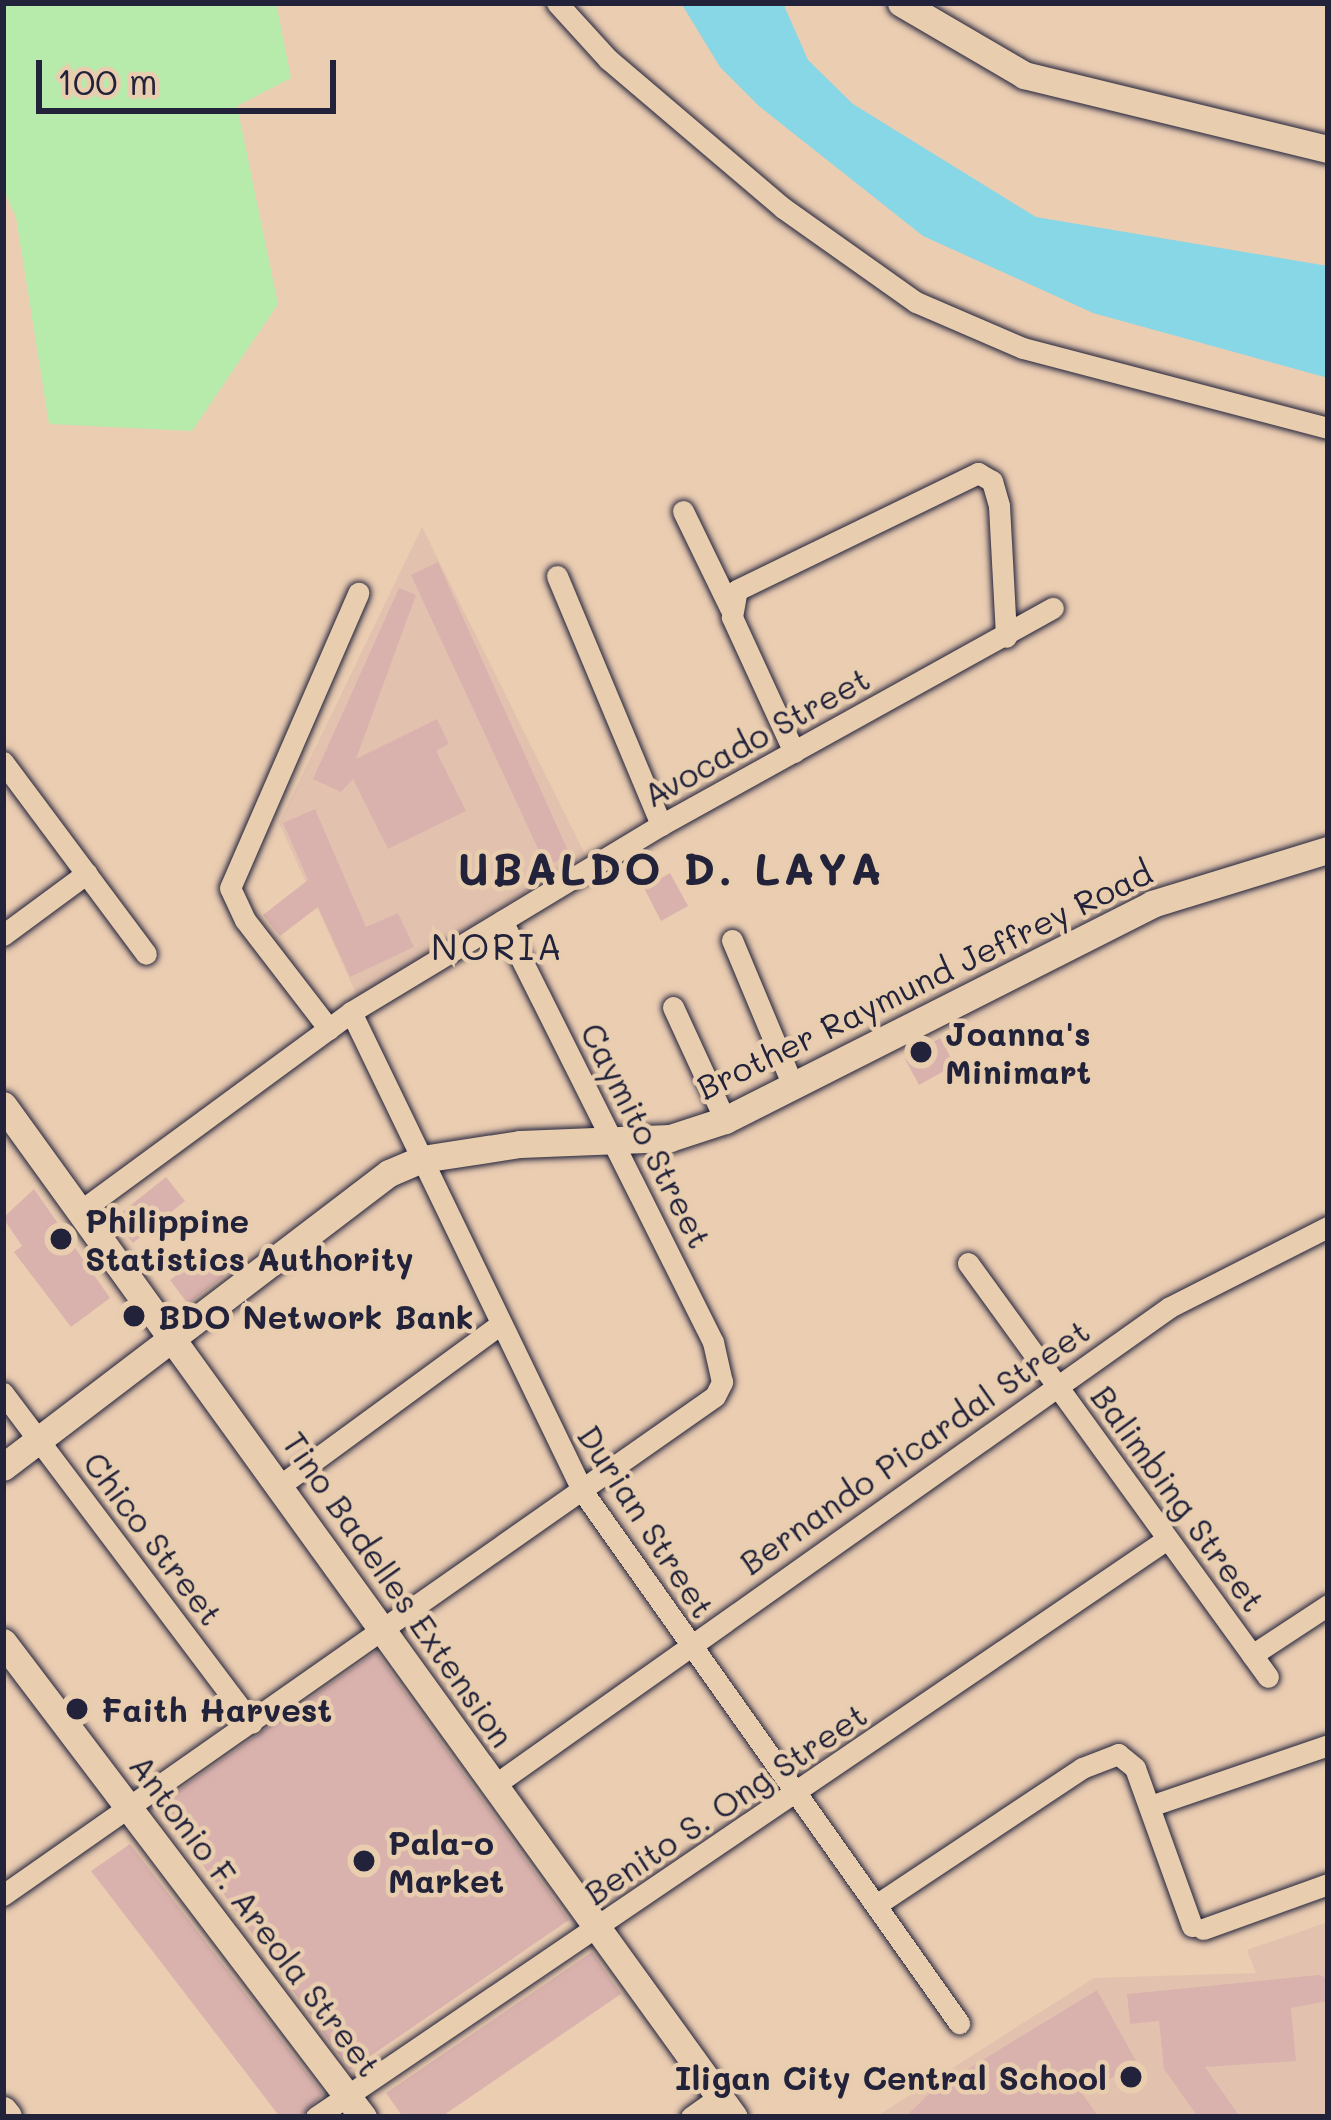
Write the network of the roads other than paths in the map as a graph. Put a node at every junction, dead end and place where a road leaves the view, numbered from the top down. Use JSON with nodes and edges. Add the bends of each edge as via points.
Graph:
{"nodes":[{"id":1,"x":557,"y":3,"type":"edge"},
{"id":2,"x":901,"y":3,"type":"edge"},
{"id":3,"x":1328,"y":149,"type":"edge"},
{"id":4,"x":1328,"y":428,"type":"edge"},
{"id":5,"x":683,"y":511,"type":"dead end"},
{"id":6,"x":557,"y":575,"type":"dead end"},
{"id":7,"x":358,"y":593,"type":"dead end"},
{"id":8,"x":730,"y":608,"type":"junction"},
{"id":9,"x":1053,"y":608,"type":"dead end"},
{"id":10,"x":1006,"y":637,"type":"junction"},
{"id":11,"x":794,"y":752,"type":"junction"},
{"id":12,"x":3,"y":762,"type":"edge"},
{"id":13,"x":662,"y":826,"type":"junction"},
{"id":14,"x":1328,"y":850,"type":"edge"},
{"id":15,"x":87,"y":873,"type":"junction"},
{"id":16,"x":502,"y":921,"type":"junction"},
{"id":17,"x":3,"y":935,"type":"edge"},
{"id":18,"x":732,"y":940,"type":"dead end"},
{"id":19,"x":146,"y":954,"type":"dead end"},
{"id":20,"x":674,"y":1007,"type":"dead end"},
{"id":21,"x":351,"y":1012,"type":"junction"},
{"id":22,"x":329,"y":1029,"type":"junction"},
{"id":23,"x":794,"y":1088,"type":"junction"},
{"id":24,"x":4,"y":1110,"type":"edge"},
{"id":25,"x":725,"y":1120,"type":"junction"},
{"id":26,"x":614,"y":1141,"type":"junction"},
{"id":27,"x":422,"y":1159,"type":"junction"},
{"id":28,"x":79,"y":1212,"type":"junction"},
{"id":29,"x":1328,"y":1227,"type":"edge"},
{"id":30,"x":968,"y":1264,"type":"dead end"},
{"id":31,"x":499,"y":1325,"type":"junction"},
{"id":32,"x":176,"y":1339,"type":"junction"},
{"id":33,"x":1056,"y":1384,"type":"junction"},
{"id":34,"x":3,"y":1393,"type":"edge"},
{"id":35,"x":41,"y":1441,"type":"junction"},
{"id":36,"x":3,"y":1467,"type":"edge"},
{"id":37,"x":282,"y":1484,"type":"junction"},
{"id":38,"x":584,"y":1492,"type":"junction"},
{"id":39,"x":1167,"y":1539,"type":"junction"},
{"id":40,"x":1328,"y":1606,"type":"edge"},
{"id":41,"x":383,"y":1632,"type":"junction"},
{"id":42,"x":3,"y":1642,"type":"edge"},
{"id":43,"x":689,"y":1646,"type":"junction"},
{"id":44,"x":1252,"y":1655,"type":"junction"},
{"id":45,"x":1268,"y":1677,"type":"dead end"},
{"id":46,"x":252,"y":1723,"type":"junction"},
{"id":47,"x":1328,"y":1745,"type":"edge"},
{"id":48,"x":493,"y":1786,"type":"junction"},
{"id":49,"x":800,"y":1793,"type":"junction"},
{"id":50,"x":1159,"y":1803,"type":"dead end"},
{"id":51,"x":129,"y":1808,"type":"junction"},
{"id":52,"x":1328,"y":1884,"type":"edge"},
{"id":53,"x":4,"y":1891,"type":"edge"},
{"id":54,"x":879,"y":1903,"type":"junction"},
{"id":55,"x":597,"y":1929,"type":"junction"},
{"id":56,"x":959,"y":2023,"type":"dead end"},
{"id":57,"x":356,"y":2107,"type":"edge"},
{"id":58,"x":727,"y":2107,"type":"edge"},
{"id":59,"x":316,"y":2117,"type":"edge"},
{"id":60,"x":692,"y":2117,"type":"edge"}],
"edges":[{"from":1,"to":4,"type":"street","via":[[608,59],[783,208],[916,302],[1023,348]]},
{"from":2,"to":3,"type":"street","via":[[1024,75]]},
{"from":5,"to":8,"type":"street"},
{"from":6,"to":13,"type":"street"},
{"from":7,"to":22,"type":"street","via":[[230,888],[245,920]]},
{"from":8,"to":10,"type":"street","via":[[737,590],[978,473],[992,481],[999,506]]},
{"from":8,"to":11,"type":"street"},
{"from":9,"to":10,"type":"street","name":"Avocado Street"},
{"from":10,"to":11,"type":"street","name":"Avocado Street"},
{"from":11,"to":13,"type":"street","name":"Avocado Street"},
{"from":12,"to":15,"type":"street"},
{"from":13,"to":16,"type":"street","name":"Avocado Street"},
{"from":14,"to":23,"type":"street","name":"Brother Raymund Jeffrey Road","via":[[1152,904]]},
{"from":15,"to":17,"type":"street"},
{"from":15,"to":19,"type":"street"},
{"from":16,"to":21,"type":"street","name":"Avocado Street"},
{"from":16,"to":26,"type":"street","name":"Caymito Street"},
{"from":18,"to":23,"type":"street"},
{"from":20,"to":25,"type":"street"},
{"from":21,"to":22,"type":"street","name":"Avocado Street"},
{"from":21,"to":27,"type":"street","name":"Durian Street"},
{"from":22,"to":28,"type":"street","name":"Avocado Street"},
{"from":23,"to":25,"type":"street","name":"Brother Raymund Jeffrey Road"},
{"from":24,"to":28,"type":"street","name":"Tino Badelles Extension"},
{"from":25,"to":26,"type":"street","name":"Brother Raymund Jeffrey Road","via":[[670,1138]]},
{"from":26,"to":27,"type":"street","name":"Brother Raymund Jeffrey Road"},
{"from":26,"to":38,"type":"street","name":"Caymito Street","via":[[713,1342],[722,1382],[704,1408]]},
{"from":27,"to":31,"type":"street","name":"Durian Street"},
{"from":27,"to":32,"type":"street","name":"Brother Raymund Jeffrey Road","via":[[335,1209]]},
{"from":28,"to":32,"type":"street","name":"Tino Badelles Extension"},
{"from":29,"to":33,"type":"street","name":"Bernando Picardal Street","via":[[1226,1271]]},
{"from":30,"to":33,"type":"street","name":"Balimbing Street"},
{"from":31,"to":37,"type":"street"},
{"from":31,"to":38,"type":"street","name":"Durian Street"},
{"from":32,"to":35,"type":"street","name":"Brother Raymund Jeffrey Road"},
{"from":32,"to":37,"type":"street","name":"Tino Badelles Extension"},
{"from":33,"to":39,"type":"street","name":"Balimbing Street"},
{"from":33,"to":43,"type":"street","name":"Bernando Picardal Street"},
{"from":34,"to":35,"type":"street","name":"Chico Street"},
{"from":35,"to":36,"type":"street","name":"Brother Raymund Jeffrey Road"},
{"from":35,"to":46,"type":"street","name":"Chico Street"},
{"from":37,"to":41,"type":"street","name":"Tino Badelles Extension"},
{"from":38,"to":41,"type":"street"},
{"from":38,"to":43,"type":"street","name":"Durian Street"},
{"from":39,"to":44,"type":"street","name":"Balimbing Street"},
{"from":39,"to":49,"type":"street","name":"Benito S. Ong Street"},
{"from":40,"to":44,"type":"street","name":"Balimbing Street"},
{"from":41,"to":46,"type":"street"},
{"from":41,"to":48,"type":"street","name":"Tino Badelles Extension"},
{"from":42,"to":51,"type":"street","name":"Antonio F. Areola Street"},
{"from":43,"to":48,"type":"street","name":"Bernando Picardal Street"},
{"from":43,"to":49,"type":"street","name":"Durian Street"},
{"from":44,"to":45,"type":"street","name":"Balimbing Street"},
{"from":46,"to":51,"type":"street"},
{"from":47,"to":50,"type":"street"},
{"from":48,"to":55,"type":"street","name":"Tino Badelles Extension"},
{"from":49,"to":54,"type":"street","name":"Durian Street"},
{"from":49,"to":55,"type":"street","name":"Benito S. Ong Street"},
{"from":51,"to":53,"type":"street"},
{"from":51,"to":57,"type":"street","name":"Antonio F. Areola Street"},
{"from":52,"to":54,"type":"street","via":[[1197,1928],[1135,1768],[1118,1754],[1082,1768]]},
{"from":54,"to":56,"type":"street","name":"Durian Street"},
{"from":55,"to":57,"type":"street","name":"Benito S. Ong Street"},
{"from":55,"to":58,"type":"street","name":"Tino Badelles Extension"},
{"from":57,"to":59,"type":"street","name":"Benito S. Ong Street"},
{"from":58,"to":60,"type":"street"}]}
